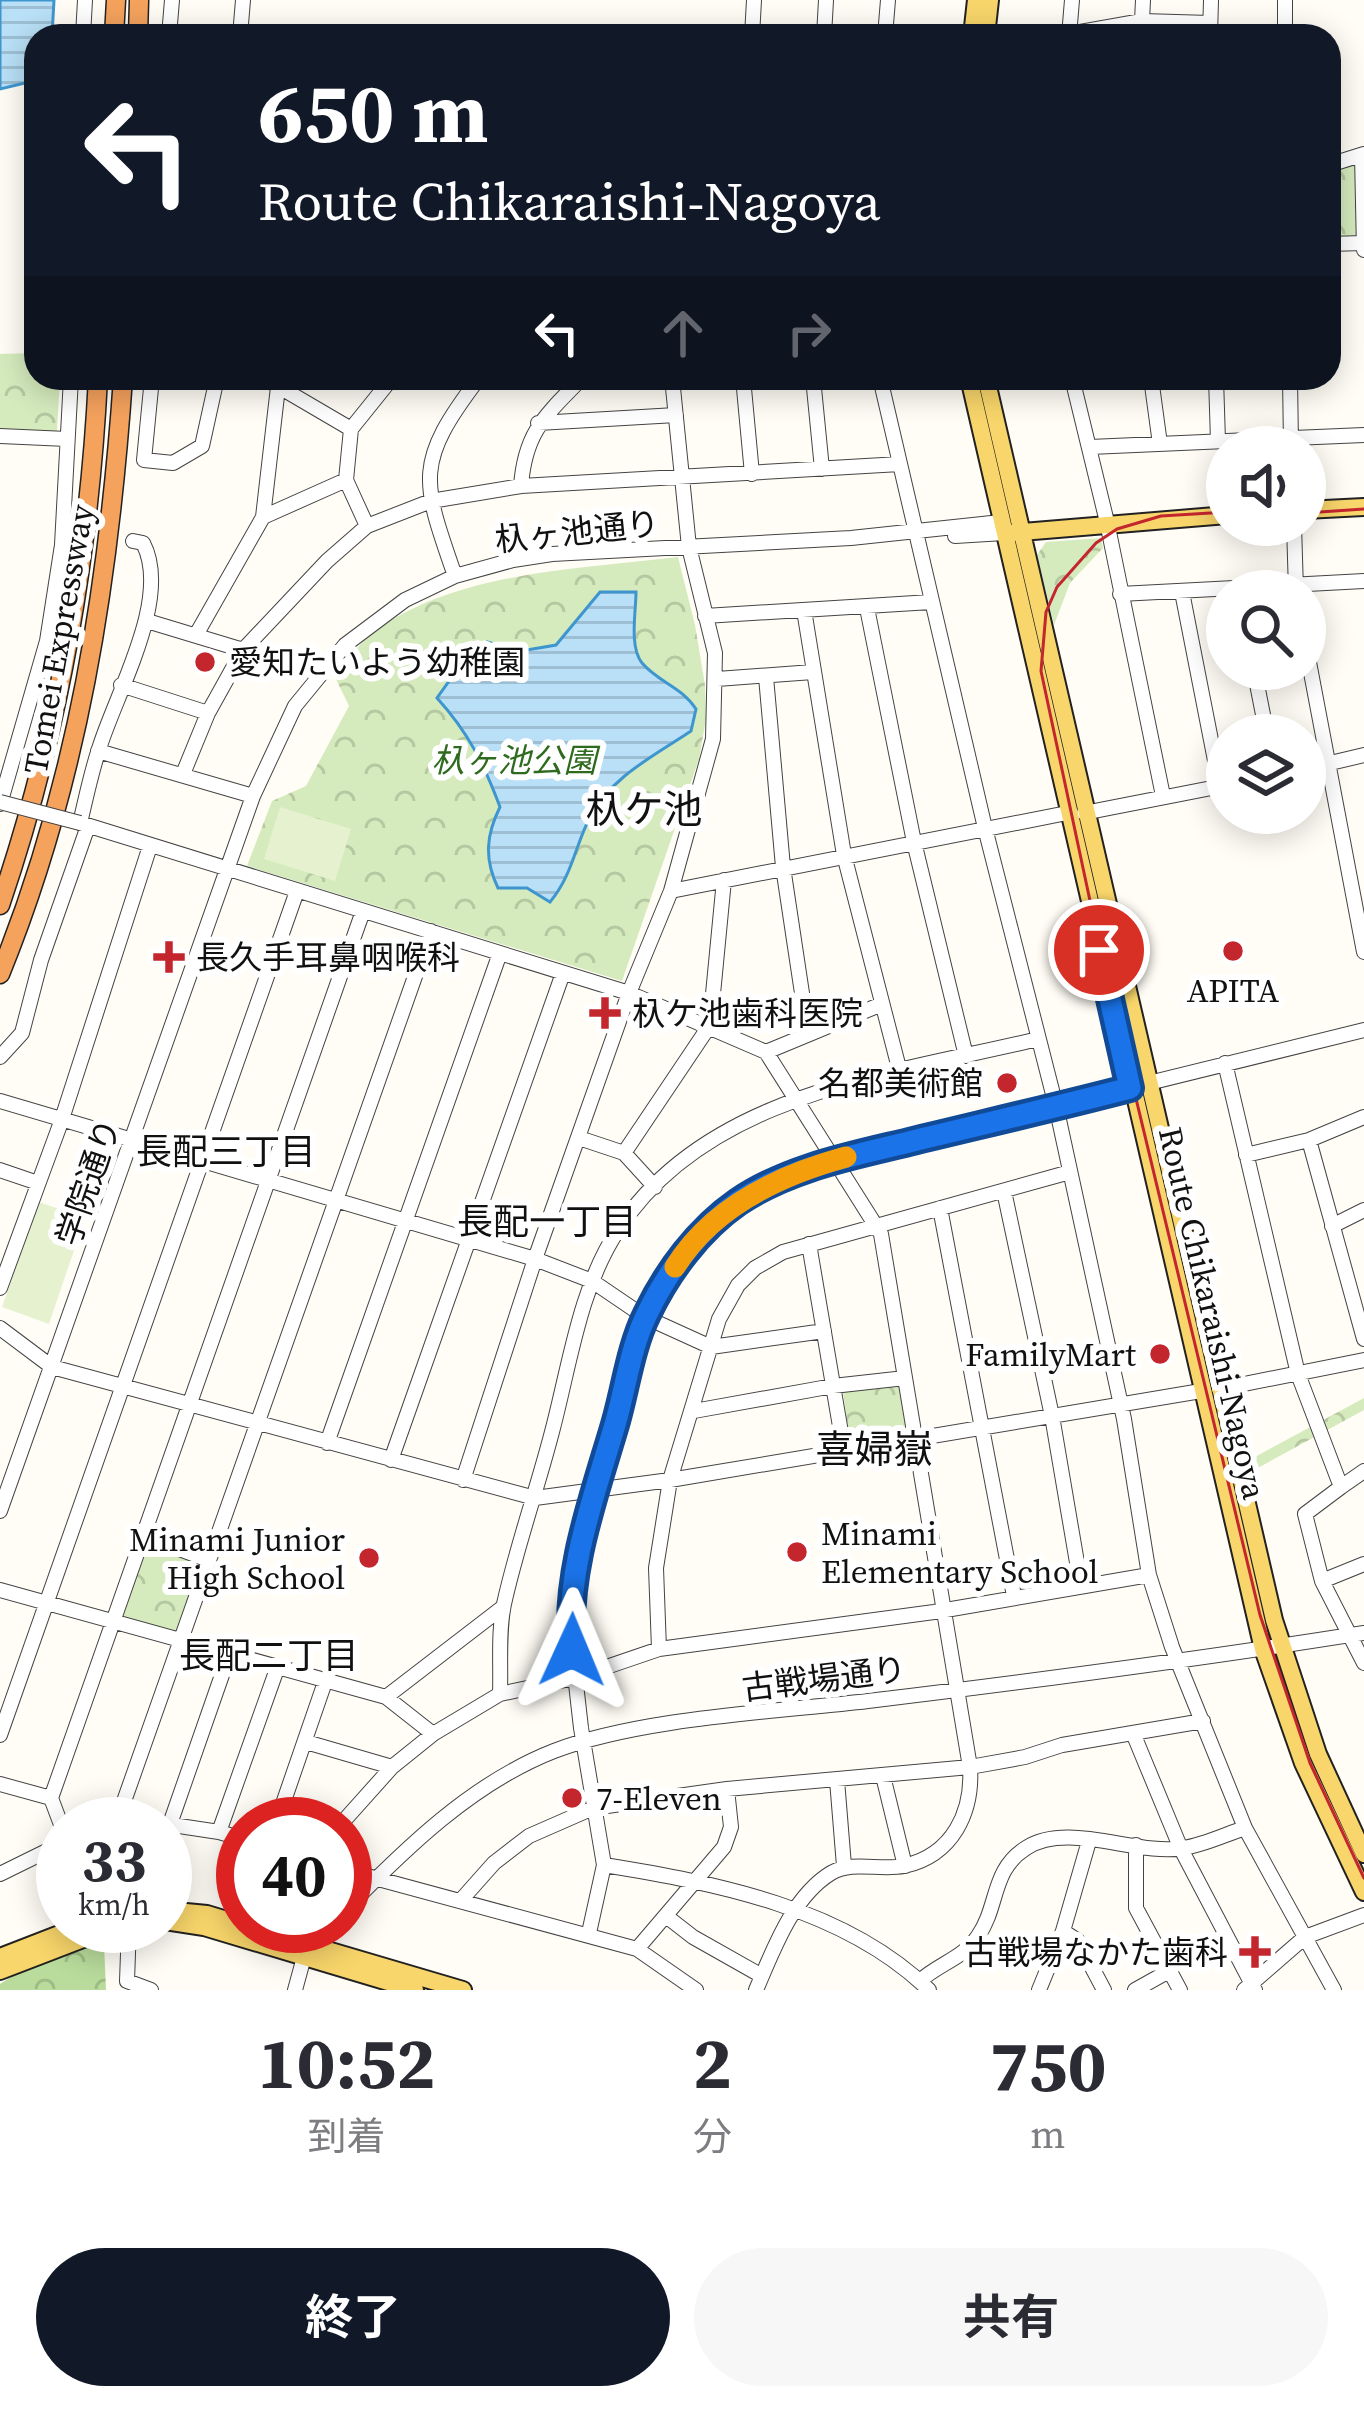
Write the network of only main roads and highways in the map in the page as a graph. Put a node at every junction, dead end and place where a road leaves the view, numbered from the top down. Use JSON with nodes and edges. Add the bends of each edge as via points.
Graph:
{"nodes":[{"id":1,"x":97,"y":390,"type":"edge"},
{"id":2,"x":122,"y":390,"type":"edge"},
{"id":3,"x":972,"y":390,"type":"edge"},
{"id":4,"x":988,"y":390,"type":"edge"},
{"id":5,"x":1364,"y":507,"type":"edge"},
{"id":6,"x":1326,"y":509,"type":"edge"},
{"id":7,"x":1206,"y":516,"type":"edge"},
{"id":8,"x":1011,"y":527,"type":"junction"},
{"id":9,"x":1076,"y":813,"type":"junction"},
{"id":10,"x":0,"y":905,"type":"edge"},
{"id":11,"x":0,"y":974,"type":"edge"},
{"id":12,"x":1210,"y":1390,"type":"junction"},
{"id":13,"x":1364,"y":1854,"type":"edge"},
{"id":14,"x":1364,"y":1892,"type":"edge"},
{"id":15,"x":36,"y":1943,"type":"edge"},
{"id":16,"x":47,"y":1953,"type":"edge"},
{"id":17,"x":312,"y":1953,"type":"edge"},
{"id":18,"x":313,"y":1953,"type":"edge"},
{"id":19,"x":0,"y":1957,"type":"edge"},
{"id":20,"x":0,"y":1971,"type":"edge"},
{"id":21,"x":415,"y":1990,"type":"edge"},
{"id":22,"x":463,"y":1990,"type":"edge"}],
"edges":[{"from":1,"to":10,"type":"highway","name":"Tomei Expressway","via":[[64,658]]},
{"from":2,"to":11,"type":"highway","name":"Tomei Expressway","via":[[116,496],[82,704]]},
{"from":3,"to":8,"type":"main road"},
{"from":4,"to":8,"type":"main road"},
{"from":5,"to":6,"type":"main road"},
{"from":7,"to":8,"type":"main road"},
{"from":8,"to":9,"type":"main road","name":"Route Chikaraishi-Nagoya"},
{"from":9,"to":12,"type":"main road","name":"Route Chikaraishi-Nagoya","via":[[1130,1088]]},
{"from":9,"to":12,"type":"main road","name":"Route Chikaraishi-Nagoya","via":[[1150,1082]]},
{"from":12,"to":13,"type":"main road","name":"Route Chikaraishi-Nagoya","via":[[1282,1646],[1318,1754]]},
{"from":12,"to":14,"type":"main road","name":"Route Chikaraishi-Nagoya","via":[[1262,1649]]},
{"from":15,"to":19,"type":"main road"},
{"from":16,"to":20,"type":"main road"},
{"from":17,"to":21,"type":"main road"},
{"from":18,"to":22,"type":"main road"}]}
